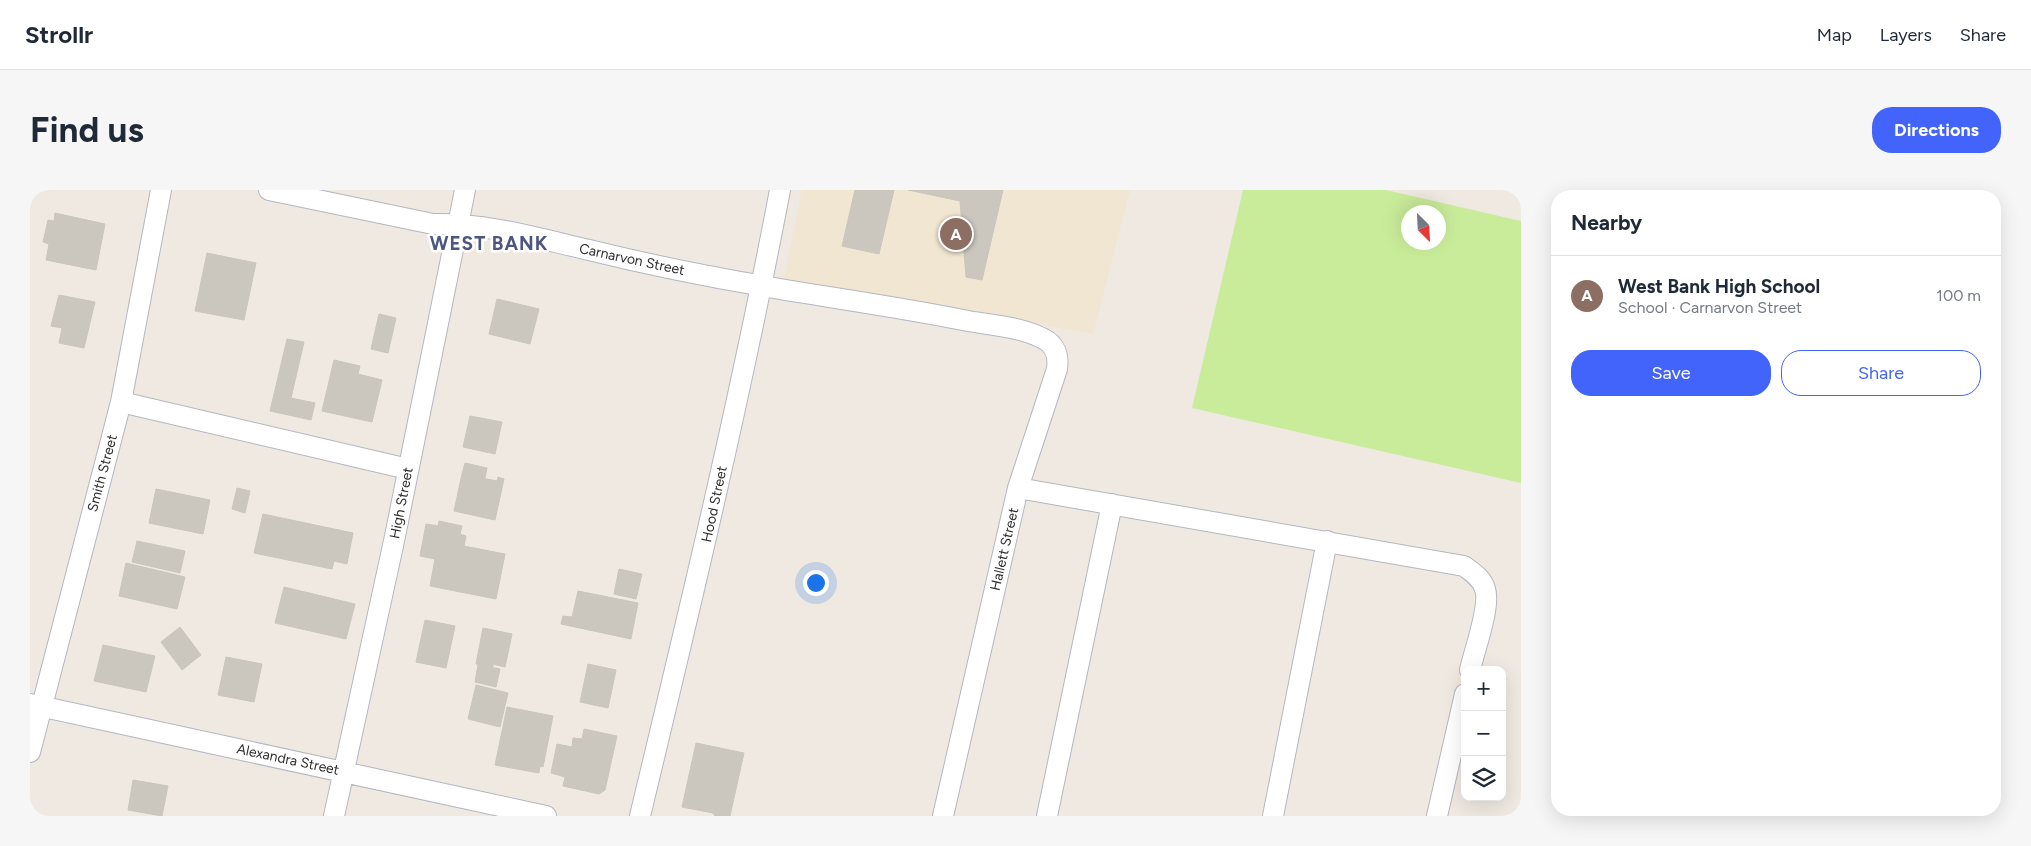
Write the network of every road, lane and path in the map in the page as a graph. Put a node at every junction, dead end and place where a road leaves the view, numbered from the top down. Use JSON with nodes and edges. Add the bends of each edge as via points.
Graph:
{"nodes":[{"id":1,"x":161,"y":190,"type":"edge"},
{"id":2,"x":269,"y":190,"type":"edge"},
{"id":3,"x":465,"y":190,"type":"edge"},
{"id":4,"x":780,"y":190,"type":"edge"},
{"id":5,"x":458,"y":224,"type":"junction"},
{"id":6,"x":762,"y":286,"type":"junction"},
{"id":7,"x":995,"y":326,"type":"joint"},
{"id":8,"x":121,"y":402,"type":"junction"},
{"id":9,"x":408,"y":469,"type":"junction"},
{"id":10,"x":1018,"y":488,"type":"junction"},
{"id":11,"x":1112,"y":504,"type":"junction"},
{"id":12,"x":1327,"y":541,"type":"junction"},
{"id":13,"x":1471,"y":666,"type":"edge"},
{"id":14,"x":35,"y":705,"type":"edge"},
{"id":15,"x":1461,"y":711,"type":"edge"},
{"id":16,"x":30,"y":752,"type":"edge"},
{"id":17,"x":344,"y":771,"type":"junction"},
{"id":18,"x":334,"y":816,"type":"edge"},
{"id":19,"x":546,"y":816,"type":"edge"},
{"id":20,"x":640,"y":816,"type":"edge"},
{"id":21,"x":944,"y":816,"type":"edge"},
{"id":22,"x":1047,"y":816,"type":"edge"},
{"id":23,"x":1273,"y":816,"type":"edge"},
{"id":24,"x":1437,"y":816,"type":"edge"}],
"edges":[{"from":1,"to":8,"type":"street","name":"Smith Street"},
{"from":2,"to":5,"type":"street","name":"Carnarvon Street","via":[[433,224]]},
{"from":3,"to":5,"type":"street","name":"High Street"},
{"from":4,"to":6,"type":"street","name":"Hood Street"},
{"from":5,"to":6,"type":"street","name":"Carnarvon Street","via":[[494,228]]},
{"from":5,"to":9,"type":"street","name":"High Street"},
{"from":6,"to":7,"type":"street","name":"Carnarvon Street"},
{"from":6,"to":20,"type":"street","name":"Hood Street","via":[[704,550]]},
{"from":7,"to":10,"type":"street","name":"Hallett Street","via":[[1042,338],[1053,346],[1058,361],[1052,389]]},
{"from":8,"to":9,"type":"street"},
{"from":8,"to":14,"type":"street","name":"Smith Street"},
{"from":9,"to":17,"type":"street","name":"High Street"},
{"from":10,"to":11,"type":"street"},
{"from":10,"to":21,"type":"street","name":"Hallett Street"},
{"from":11,"to":12,"type":"street"},
{"from":11,"to":22,"type":"street"},
{"from":12,"to":13,"type":"street","via":[[1455,564],[1472,572],[1486,592]]},
{"from":12,"to":23,"type":"street"},
{"from":14,"to":16,"type":"street","name":"Smith Street"},
{"from":14,"to":17,"type":"street","name":"Alexandra Street"},
{"from":15,"to":24,"type":"street"},
{"from":17,"to":18,"type":"street","name":"High Street"},
{"from":17,"to":19,"type":"street","name":"Alexandra Street"}]}
